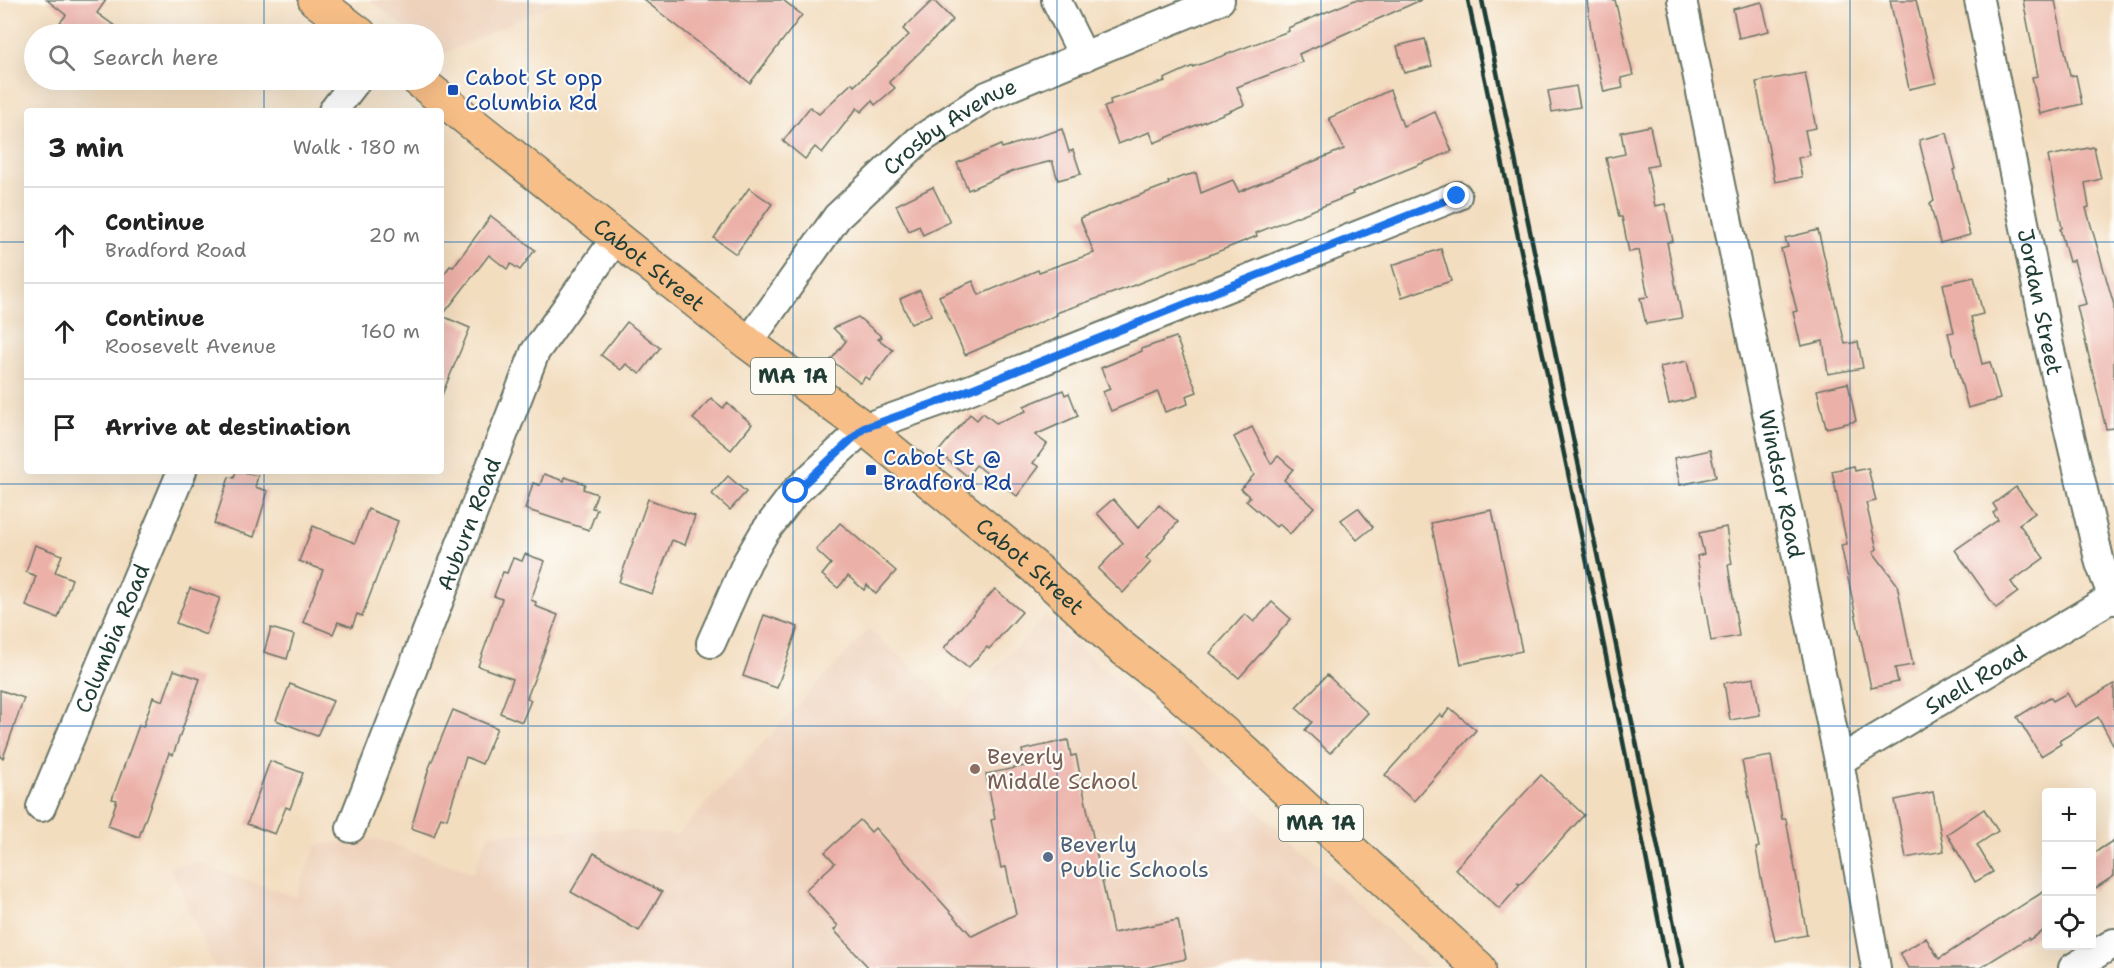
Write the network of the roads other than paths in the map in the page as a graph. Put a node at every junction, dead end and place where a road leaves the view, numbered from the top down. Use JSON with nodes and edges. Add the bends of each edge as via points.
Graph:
{"nodes":[{"id":1,"x":315,"y":0,"type":"edge"},
{"id":2,"x":1056,"y":0,"type":"edge"},
{"id":3,"x":1220,"y":0,"type":"edge"},
{"id":4,"x":1682,"y":0,"type":"edge"},
{"id":5,"x":1979,"y":0,"type":"edge"},
{"id":6,"x":347,"y":24,"type":"edge"},
{"id":7,"x":1084,"y":57,"type":"junction"},
{"id":8,"x":349,"y":90,"type":"edge"},
{"id":9,"x":431,"y":90,"type":"edge"},
{"id":10,"x":335,"y":108,"type":"edge"},
{"id":11,"x":1457,"y":196,"type":"dead end"},
{"id":12,"x":616,"y":238,"type":"junction"},
{"id":13,"x":748,"y":342,"type":"junction"},
{"id":14,"x":864,"y":428,"type":"junction"},
{"id":15,"x":181,"y":474,"type":"edge"},
{"id":16,"x":2113,"y":598,"type":"edge"},
{"id":17,"x":711,"y":643,"type":"dead end"},
{"id":18,"x":1839,"y":761,"type":"junction"},
{"id":19,"x":41,"y":807,"type":"dead end"},
{"id":20,"x":351,"y":828,"type":"dead end"},
{"id":21,"x":2114,"y":943,"type":"edge"},
{"id":22,"x":1479,"y":968,"type":"edge"},
{"id":23,"x":1876,"y":968,"type":"edge"},
{"id":24,"x":2073,"y":968,"type":"edge"}],
"edges":[{"from":1,"to":6,"type":"highway"},
{"from":2,"to":7,"type":"street"},
{"from":3,"to":7,"type":"street","name":"Crosby Avenue"},
{"from":4,"to":18,"type":"street","name":"Windsor Road"},
{"from":5,"to":16,"type":"street","name":"Jordan Street","via":[[2049,346],[2100,563]]},
{"from":7,"to":13,"type":"street","name":"Crosby Avenue","via":[[987,96],[918,141],[837,218]]},
{"from":8,"to":10,"type":"street"},
{"from":9,"to":12,"type":"highway","name":"Cabot Street","number":"MA 1A"},
{"from":11,"to":14,"type":"street"},
{"from":12,"to":13,"type":"highway","name":"Cabot Street","number":"MA 1A"},
{"from":12,"to":20,"type":"street","name":"Auburn Road","via":[[535,352]]},
{"from":13,"to":14,"type":"highway","name":"Cabot Street","number":"MA 1A"},
{"from":14,"to":17,"type":"street","via":[[796,491],[764,533]]},
{"from":14,"to":22,"type":"highway","name":"Cabot Street","number":"MA 1A","via":[[1033,566],[1117,644],[1235,743]]},
{"from":15,"to":19,"type":"street","name":"Columbia Road"},
{"from":16,"to":18,"type":"street","name":"Snell Road"},
{"from":18,"to":23,"type":"street","name":"Windsor Road"},
{"from":21,"to":24,"type":"street"}]}
